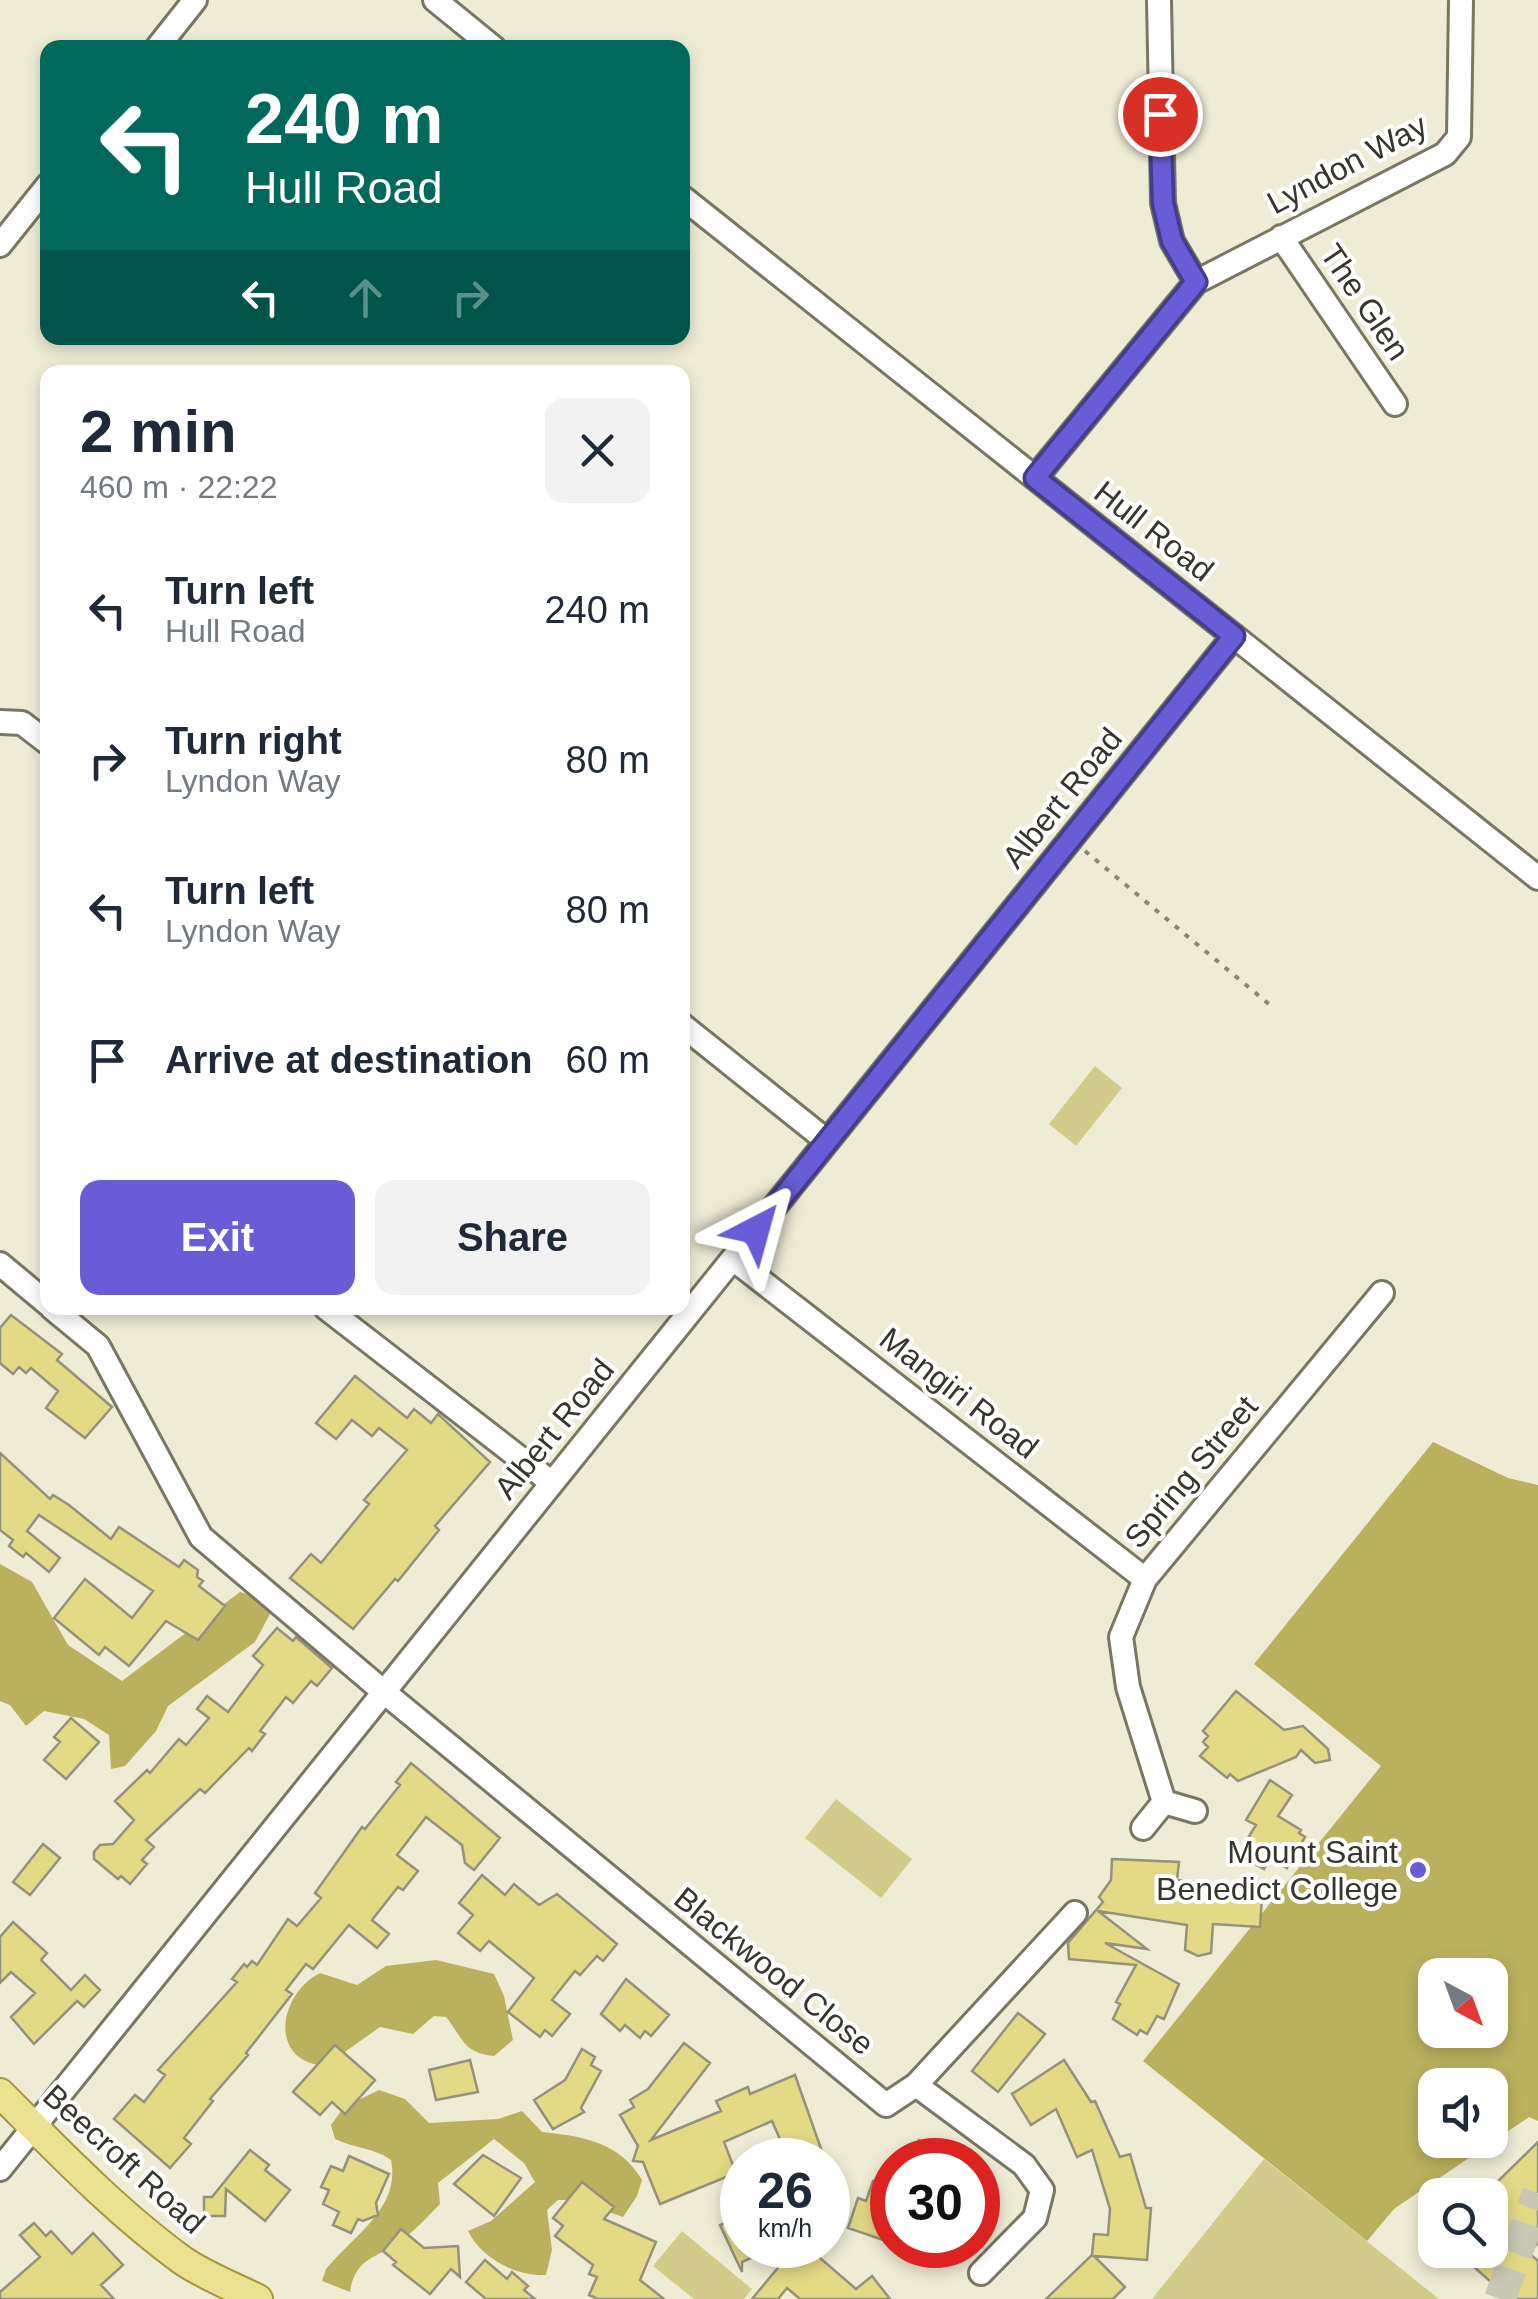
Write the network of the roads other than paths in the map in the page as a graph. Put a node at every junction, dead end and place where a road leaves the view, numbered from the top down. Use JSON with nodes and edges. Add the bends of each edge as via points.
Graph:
{"nodes":[{"id":1,"x":195,"y":0,"type":"edge"},
{"id":2,"x":435,"y":0,"type":"edge"},
{"id":3,"x":1158,"y":0,"type":"edge"},
{"id":4,"x":1461,"y":0,"type":"edge"},
{"id":5,"x":163,"y":40,"type":"edge"},
{"id":6,"x":484,"y":40,"type":"edge"},
{"id":7,"x":40,"y":195,"type":"edge"},
{"id":8,"x":690,"y":203,"type":"edge"},
{"id":9,"x":1281,"y":237,"type":"junction"},
{"id":10,"x":0,"y":245,"type":"edge"},
{"id":11,"x":1196,"y":282,"type":"junction"},
{"id":12,"x":1396,"y":404,"type":"dead end"},
{"id":13,"x":1035,"y":478,"type":"junction"},
{"id":14,"x":1234,"y":636,"type":"junction"},
{"id":15,"x":0,"y":722,"type":"edge"},
{"id":16,"x":40,"y":737,"type":"edge"},
{"id":17,"x":1538,"y":878,"type":"edge"},
{"id":18,"x":690,"y":1032,"type":"edge"},
{"id":19,"x":827,"y":1142,"type":"junction"},
{"id":20,"x":732,"y":1259,"type":"junction"},
{"id":21,"x":0,"y":1264,"type":"edge"},
{"id":22,"x":1382,"y":1293,"type":"dead end"},
{"id":23,"x":40,"y":1298,"type":"edge"},
{"id":24,"x":690,"y":1311,"type":"edge"},
{"id":25,"x":61,"y":1315,"type":"edge"},
{"id":26,"x":335,"y":1315,"type":"edge"},
{"id":27,"x":687,"y":1315,"type":"edge"},
{"id":28,"x":552,"y":1483,"type":"junction"},
{"id":29,"x":1145,"y":1579,"type":"junction"},
{"id":30,"x":384,"y":1692,"type":"junction"},
{"id":31,"x":1164,"y":1802,"type":"junction"},
{"id":32,"x":1195,"y":1811,"type":"dead end"},
{"id":33,"x":1143,"y":1828,"type":"dead end"},
{"id":34,"x":1075,"y":1913,"type":"dead end"},
{"id":35,"x":916,"y":2085,"type":"junction"},
{"id":36,"x":0,"y":2093,"type":"edge"},
{"id":37,"x":34,"y":2127,"type":"junction"},
{"id":38,"x":0,"y":2169,"type":"edge"},
{"id":39,"x":981,"y":2273,"type":"dead end"},
{"id":40,"x":258,"y":2299,"type":"edge"}],
"edges":[{"from":1,"to":5,"type":"street"},
{"from":2,"to":6,"type":"street"},
{"from":3,"to":11,"type":"street","via":[[1163,203],[1172,241]]},
{"from":4,"to":9,"type":"street","name":"Lyndon Way","via":[[1459,138],[1418,171]]},
{"from":7,"to":10,"type":"street"},
{"from":8,"to":13,"type":"street","name":"Hull Road"},
{"from":9,"to":11,"type":"street","name":"Lyndon Way"},
{"from":9,"to":12,"type":"street","name":"The Glen"},
{"from":11,"to":13,"type":"street","name":"Lyndon Way"},
{"from":13,"to":14,"type":"street","name":"Hull Road"},
{"from":14,"to":17,"type":"street","name":"Hull Road"},
{"from":14,"to":19,"type":"street","name":"Albert Road"},
{"from":15,"to":16,"type":"street","via":[[22,722]]},
{"from":18,"to":19,"type":"street"},
{"from":19,"to":20,"type":"street","name":"Albert Road"},
{"from":20,"to":24,"type":"street","name":"Albert Road"},
{"from":20,"to":29,"type":"street","name":"Mangiri Road"},
{"from":21,"to":23,"type":"street"},
{"from":22,"to":29,"type":"street","name":"Spring Street"},
{"from":25,"to":30,"type":"street","via":[[98,1346],[201,1537]]},
{"from":26,"to":28,"type":"street"},
{"from":27,"to":28,"type":"street","name":"Albert Road"},
{"from":28,"to":30,"type":"street","name":"Albert Road"},
{"from":29,"to":31,"type":"street","name":"Spring Street","via":[[1121,1638],[1128,1687]]},
{"from":30,"to":35,"type":"street","name":"Blackwood Close","via":[[886,2104]]},
{"from":30,"to":37,"type":"street","name":"Albert Road"},
{"from":31,"to":32,"type":"street"},
{"from":31,"to":33,"type":"street"},
{"from":34,"to":35,"type":"street"},
{"from":35,"to":39,"type":"street","via":[[1024,2166],[1042,2190],[1035,2218]]},
{"from":36,"to":37,"type":"main road","name":"Beecroft Road"},
{"from":37,"to":38,"type":"street","name":"Albert Road"},
{"from":37,"to":40,"type":"main road","name":"Beecroft Road","via":[[186,2263]]}]}
